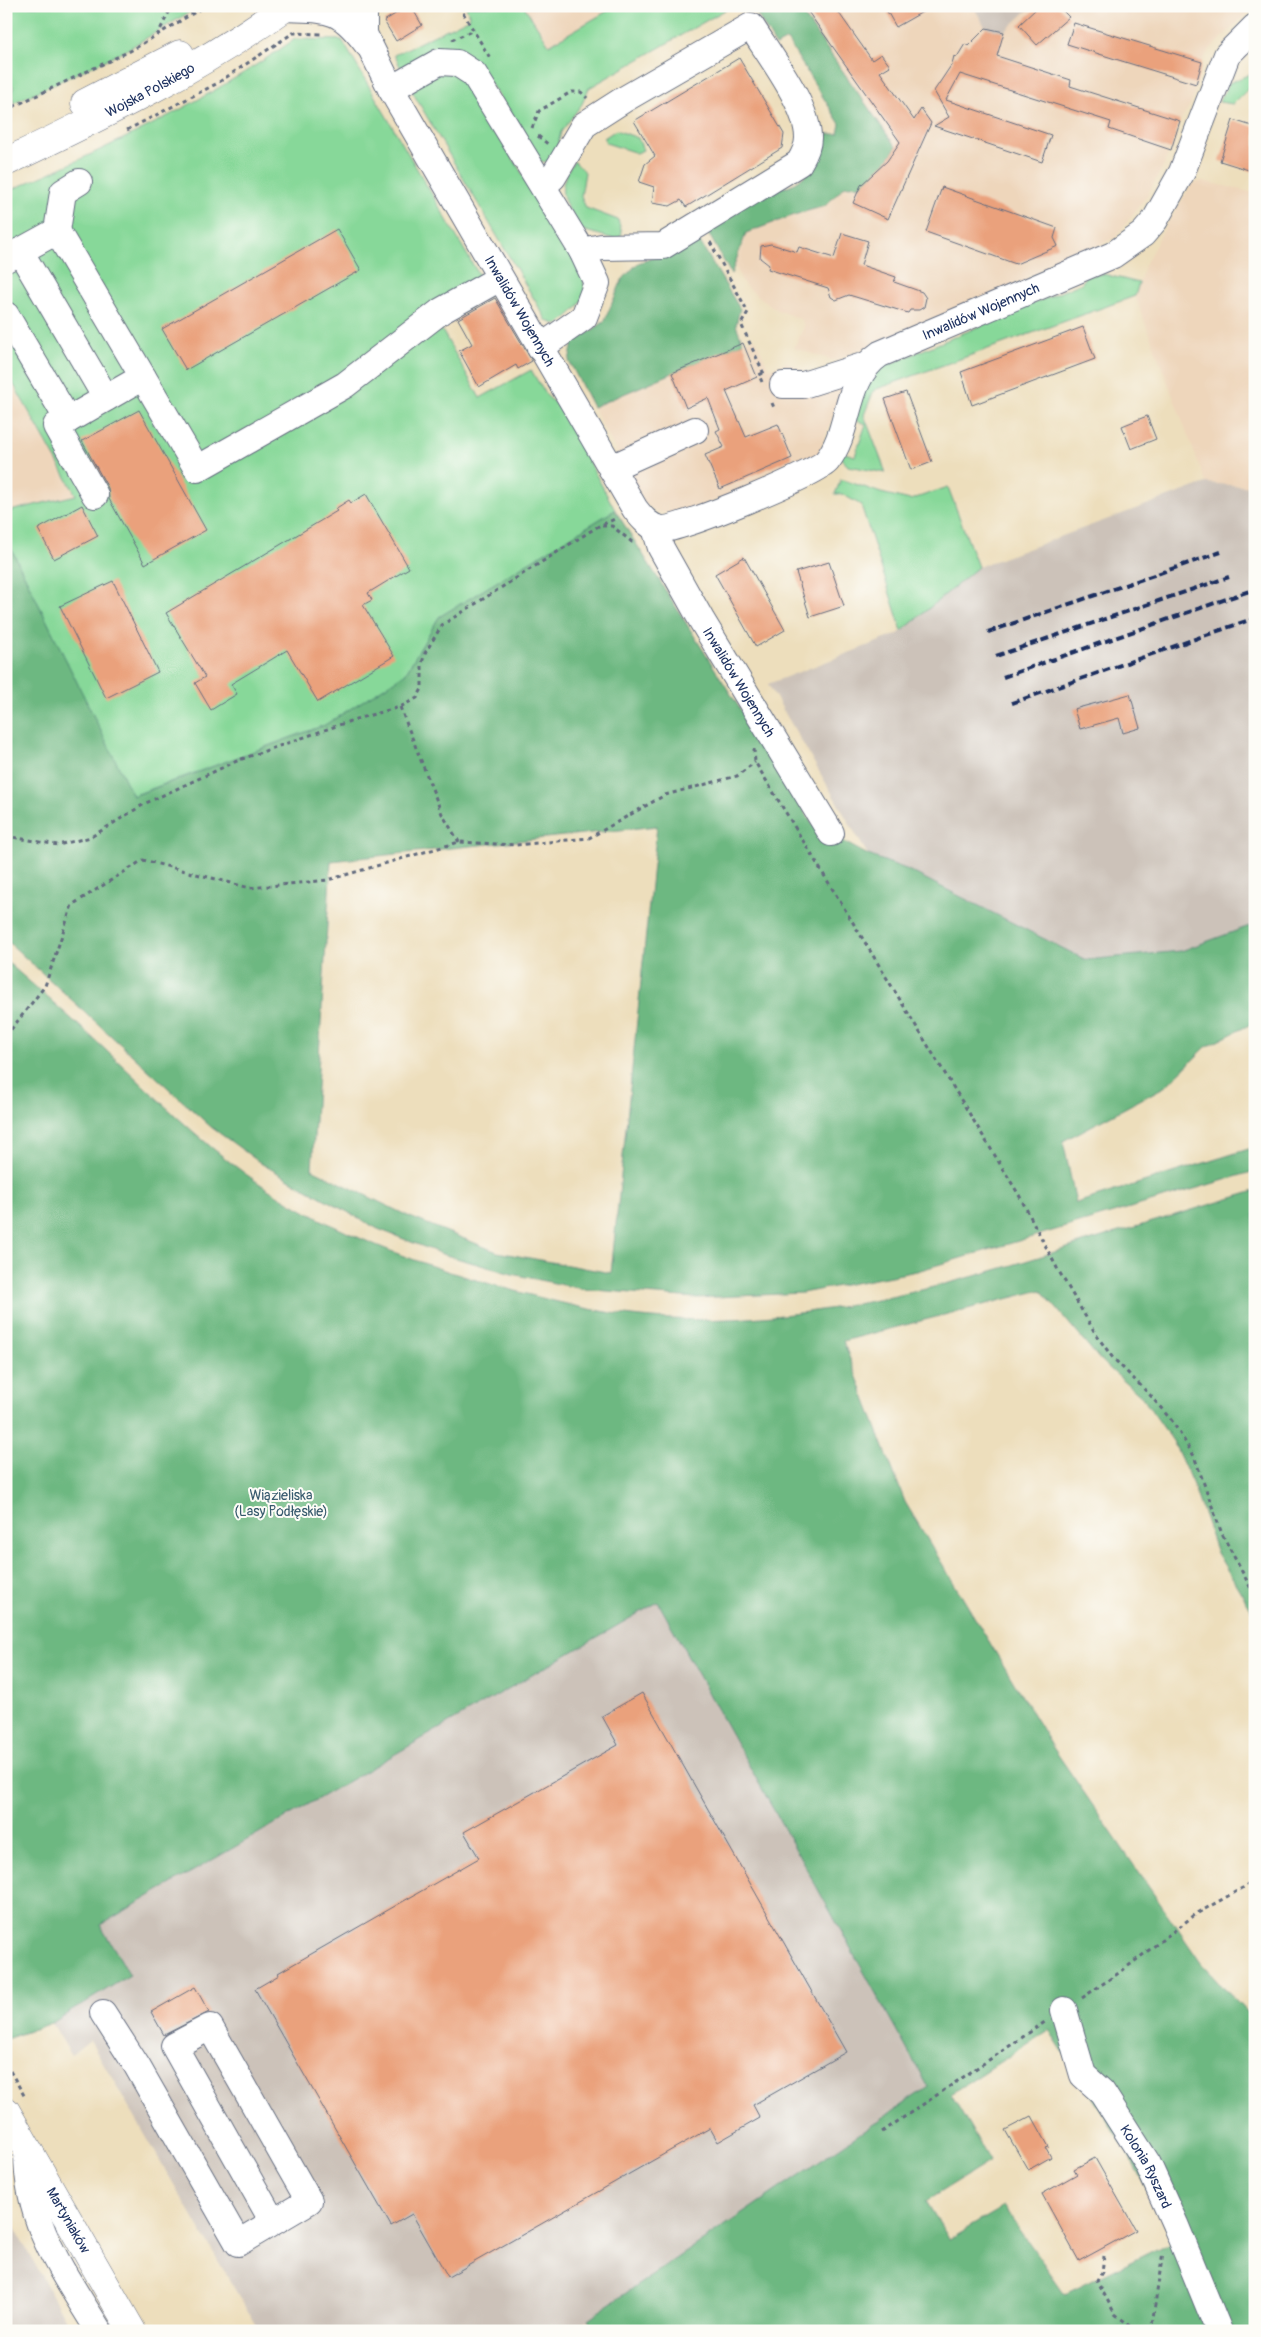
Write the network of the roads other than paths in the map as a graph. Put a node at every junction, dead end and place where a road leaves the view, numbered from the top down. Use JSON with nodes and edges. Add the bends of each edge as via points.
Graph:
{"nodes":[{"id":1,"x":252,"y":6,"type":"edge"},
{"id":2,"x":364,"y":6,"type":"edge"},
{"id":3,"x":286,"y":7,"type":"edge"},
{"id":4,"x":1255,"y":27,"type":"edge"},
{"id":5,"x":370,"y":48,"type":"junction"},
{"id":6,"x":391,"y":89,"type":"junction"},
{"id":7,"x":6,"y":142,"type":"edge"},
{"id":8,"x":6,"y":162,"type":"edge"},
{"id":9,"x":79,"y":182,"type":"dead end"},
{"id":10,"x":543,"y":186,"type":"junction"},
{"id":11,"x":57,"y":231,"type":"junction"},
{"id":12,"x":582,"y":251,"type":"junction"},
{"id":13,"x":13,"y":255,"type":"edge"},
{"id":14,"x":500,"y":278,"type":"junction"},
{"id":15,"x":6,"y":315,"type":"edge"},
{"id":16,"x":540,"y":348,"type":"junction"},
{"id":17,"x":866,"y":365,"type":"junction"},
{"id":18,"x":144,"y":377,"type":"junction"},
{"id":19,"x":773,"y":379,"type":"road end"},
{"id":20,"x":106,"y":398,"type":"junction"},
{"id":21,"x":68,"y":420,"type":"junction"},
{"id":22,"x":695,"y":430,"type":"dead end"},
{"id":23,"x":611,"y":468,"type":"junction"},
{"id":24,"x":95,"y":495,"type":"dead end"},
{"id":25,"x":655,"y":528,"type":"junction"},
{"id":26,"x":830,"y":833,"type":"dead end"},
{"id":27,"x":1064,"y":2010,"type":"dead end"},
{"id":28,"x":103,"y":2013,"type":"dead end"},
{"id":29,"x":174,"y":2046,"type":"junction"},
{"id":30,"x":137,"y":2066,"type":"junction"},
{"id":31,"x":6,"y":2111,"type":"edge"},
{"id":32,"x":27,"y":2149,"type":"junction"},
{"id":33,"x":273,"y":2222,"type":"junction"},
{"id":34,"x":99,"y":2331,"type":"edge"},
{"id":35,"x":132,"y":2331,"type":"edge"},
{"id":36,"x":1219,"y":2331,"type":"edge"}],
"edges":[{"from":1,"to":7,"type":"main road","name":"Wojska Polskiego","via":[[204,41],[163,64]]},
{"from":2,"to":5,"type":"street","via":[[362,25]]},
{"from":3,"to":5,"type":"street","via":[[321,9],[339,14]]},
{"from":3,"to":8,"type":"main road","name":"Wojska Polskiego","via":[[219,53],[161,86]]},
{"from":4,"to":17,"type":"street","name":"Inwalidów Wojennych","via":[[1227,55],[1180,177],[1143,234],[1113,255],[880,354]]},
{"from":5,"to":6,"type":"street","name":"Inwalidów Wojennych"},
{"from":6,"to":10,"type":"street","via":[[439,62],[457,63],[474,74]]},
{"from":6,"to":14,"type":"street","name":"Inwalidów Wojennych"},
{"from":9,"to":11,"type":"street","via":[[63,192]]},
{"from":10,"to":12,"type":"street"},
{"from":10,"to":12,"type":"street","via":[[553,177],[584,125],[751,26],[806,121],[808,140],[799,163],[664,246],[602,247]]},
{"from":11,"to":13,"type":"street"},
{"from":11,"to":18,"type":"street"},
{"from":12,"to":16,"type":"street","via":[[597,283],[584,317]]},
{"from":13,"to":20,"type":"street"},
{"from":14,"to":16,"type":"street","name":"Inwalidów Wojennych"},
{"from":14,"to":18,"type":"street","via":[[441,311],[345,385],[197,469]]},
{"from":15,"to":21,"type":"street"},
{"from":16,"to":23,"type":"street","name":"Inwalidów Wojennych"},
{"from":17,"to":19,"type":"street","via":[[804,385]]},
{"from":17,"to":25,"type":"street","via":[[858,379],[833,452],[823,465],[684,524]]},
{"from":18,"to":20,"type":"street"},
{"from":20,"to":21,"type":"street"},
{"from":21,"to":24,"type":"street","via":[[56,426]]},
{"from":22,"to":23,"type":"street"},
{"from":23,"to":25,"type":"street","name":"Inwalidów Wojennych","via":[[635,509]]},
{"from":25,"to":26,"type":"street","name":"Inwalidów Wojennych","via":[[661,548],[702,621],[818,791]]},
{"from":27,"to":36,"type":"street","name":"Kolonia Ryszard","via":[[1083,2075],[1102,2092],[1148,2164]]},
{"from":28,"to":30,"type":"street"},
{"from":29,"to":30,"type":"street"},
{"from":29,"to":33,"type":"street"},
{"from":29,"to":33,"type":"street","via":[[210,2027],[309,2201]]},
{"from":30,"to":33,"type":"street","via":[[238,2243]]},
{"from":31,"to":32,"type":"main road","name":"Martyniaków"},
{"from":32,"to":34,"type":"street","via":[[33,2207],[47,2246]]},
{"from":32,"to":35,"type":"main road","name":"Martyniaków"}]}
